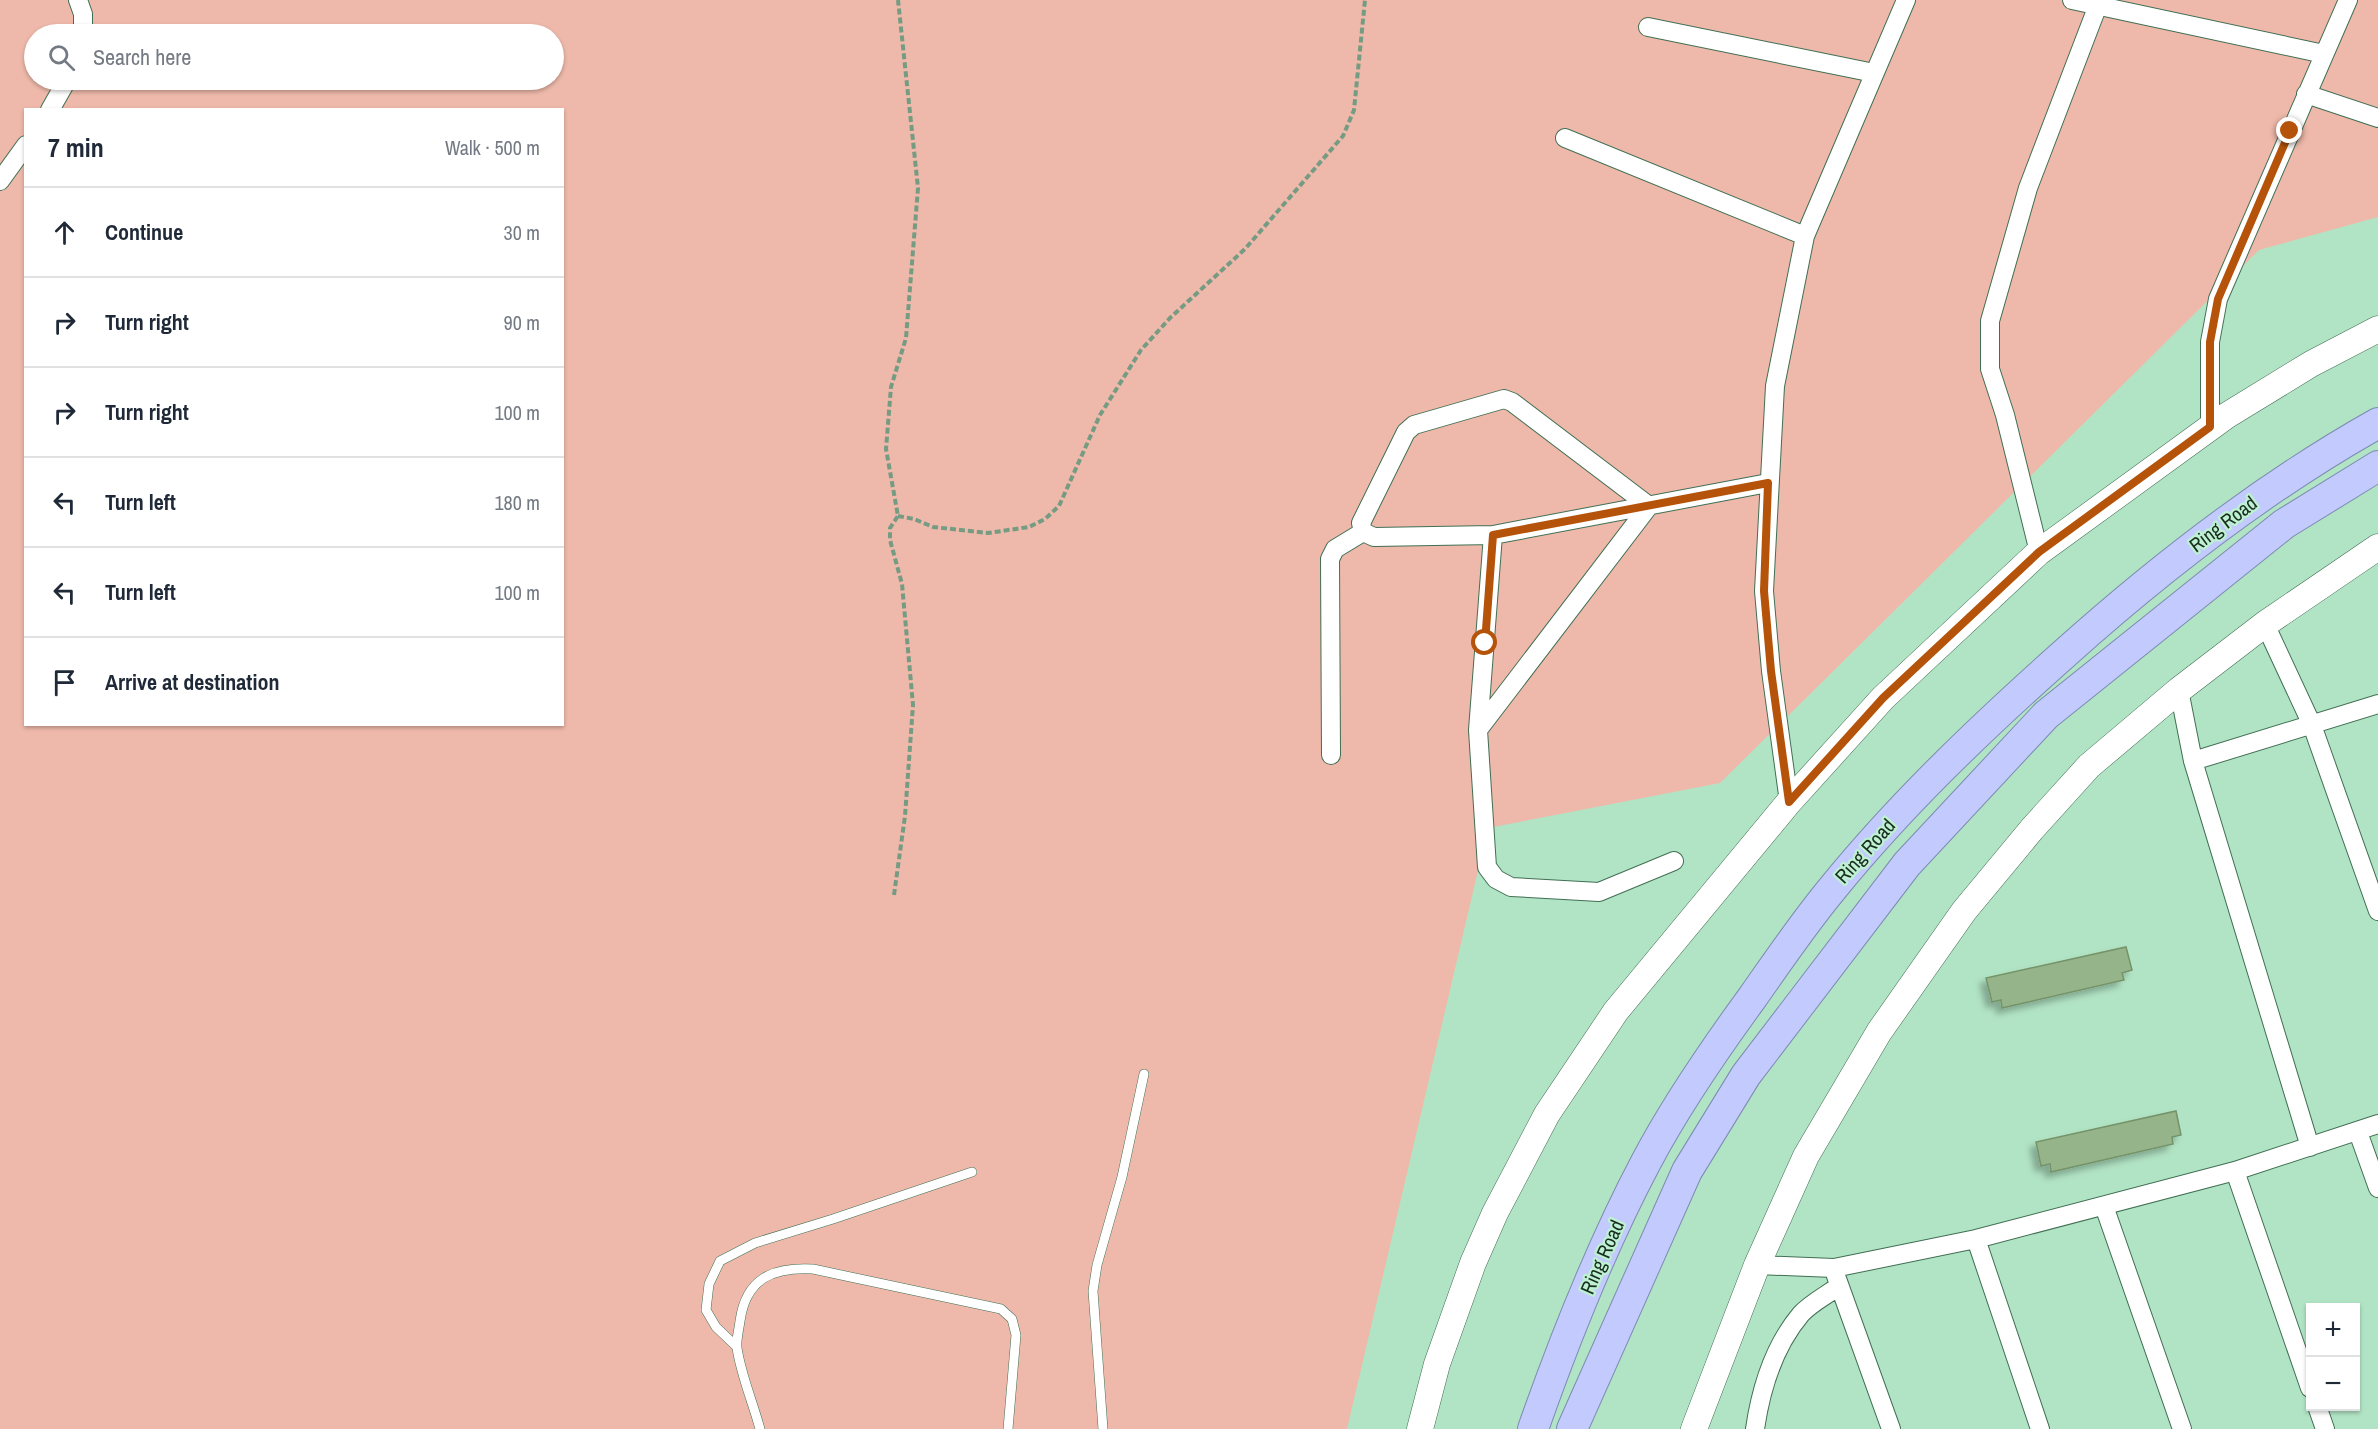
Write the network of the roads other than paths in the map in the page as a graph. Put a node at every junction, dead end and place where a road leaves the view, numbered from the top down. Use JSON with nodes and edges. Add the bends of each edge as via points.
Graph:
{"nodes":[{"id":1,"x":78,"y":0,"type":"edge"},
{"id":2,"x":1906,"y":0,"type":"edge"},
{"id":3,"x":2072,"y":0,"type":"edge"},
{"id":4,"x":2348,"y":0,"type":"edge"},
{"id":5,"x":2098,"y":5,"type":"junction"},
{"id":6,"x":83,"y":24,"type":"edge"},
{"id":7,"x":1648,"y":27,"type":"dead end"},
{"id":8,"x":2324,"y":54,"type":"junction"},
{"id":9,"x":1874,"y":73,"type":"junction"},
{"id":10,"x":61,"y":90,"type":"edge"},
{"id":11,"x":2306,"y":94,"type":"junction"},
{"id":12,"x":51,"y":108,"type":"edge"},
{"id":13,"x":2378,"y":118,"type":"edge"},
{"id":14,"x":1565,"y":138,"type":"dead end"},
{"id":15,"x":24,"y":148,"type":"edge"},
{"id":16,"x":0,"y":181,"type":"edge"},
{"id":17,"x":1806,"y":236,"type":"junction"},
{"id":18,"x":2378,"y":329,"type":"edge"},
{"id":19,"x":2378,"y":423,"type":"edge"},
{"id":20,"x":2210,"y":427,"type":"junction"},
{"id":21,"x":2378,"y":466,"type":"edge"},
{"id":22,"x":1768,"y":483,"type":"junction"},
{"id":23,"x":1649,"y":506,"type":"junction"},
{"id":24,"x":1363,"y":532,"type":"junction"},
{"id":25,"x":1493,"y":535,"type":"junction"},
{"id":26,"x":2378,"y":547,"type":"edge"},
{"id":27,"x":2039,"y":552,"type":"junction"},
{"id":28,"x":2265,"y":624,"type":"junction"},
{"id":29,"x":2179,"y":690,"type":"junction"},
{"id":30,"x":2378,"y":704,"type":"edge"},
{"id":31,"x":2312,"y":725,"type":"junction"},
{"id":32,"x":1478,"y":730,"type":"junction"},
{"id":33,"x":1331,"y":755,"type":"dead end"},
{"id":34,"x":2193,"y":761,"type":"junction"},
{"id":35,"x":1789,"y":802,"type":"junction"},
{"id":36,"x":1674,"y":861,"type":"dead end"},
{"id":37,"x":2378,"y":910,"type":"edge"},
{"id":38,"x":1144,"y":1074,"type":"dead end"},
{"id":39,"x":2378,"y":1124,"type":"edge"},
{"id":40,"x":2358,"y":1132,"type":"junction"},
{"id":41,"x":2310,"y":1147,"type":"junction"},
{"id":42,"x":2235,"y":1170,"type":"junction"},
{"id":43,"x":972,"y":1172,"type":"dead end"},
{"id":44,"x":2378,"y":1188,"type":"edge"},
{"id":45,"x":2104,"y":1206,"type":"junction"},
{"id":46,"x":1976,"y":1239,"type":"junction"},
{"id":47,"x":1757,"y":1265,"type":"junction"},
{"id":48,"x":1834,"y":1268,"type":"junction"},
{"id":49,"x":1839,"y":1286,"type":"junction"},
{"id":50,"x":737,"y":1347,"type":"junction"},
{"id":51,"x":2306,"y":1376,"type":"edge"},
{"id":52,"x":2318,"y":1411,"type":"edge"},
{"id":53,"x":760,"y":1429,"type":"edge"},
{"id":54,"x":1008,"y":1429,"type":"edge"},
{"id":55,"x":1103,"y":1429,"type":"edge"},
{"id":56,"x":1420,"y":1429,"type":"edge"},
{"id":57,"x":1533,"y":1429,"type":"edge"},
{"id":58,"x":1572,"y":1429,"type":"edge"},
{"id":59,"x":1694,"y":1429,"type":"edge"},
{"id":60,"x":1755,"y":1429,"type":"edge"},
{"id":61,"x":1891,"y":1429,"type":"edge"},
{"id":62,"x":2040,"y":1429,"type":"edge"},
{"id":63,"x":2182,"y":1429,"type":"edge"},
{"id":64,"x":2325,"y":1429,"type":"edge"}],
"edges":[{"from":1,"to":6,"type":"street"},
{"from":2,"to":9,"type":"street"},
{"from":3,"to":5,"type":"street"},
{"from":4,"to":8,"type":"street"},
{"from":5,"to":8,"type":"street"},
{"from":5,"to":27,"type":"street","via":[[2028,188],[1990,321],[1990,369]]},
{"from":7,"to":9,"type":"street"},
{"from":8,"to":11,"type":"street"},
{"from":9,"to":17,"type":"street"},
{"from":10,"to":12,"type":"street"},
{"from":11,"to":13,"type":"street"},
{"from":11,"to":20,"type":"street","via":[[2218,299],[2210,342]]},
{"from":14,"to":17,"type":"street"},
{"from":15,"to":16,"type":"street"},
{"from":17,"to":22,"type":"street","via":[[1774,386]]},
{"from":18,"to":20,"type":"main road","via":[[2311,364]]},
{"from":19,"to":57,"type":"highway","name":"Ring Road","via":[[2242,508],[2128,597],[1984,725],[1832,889],[1717,1046],[1647,1160],[1590,1284]]},
{"from":20,"to":27,"type":"main road"},
{"from":21,"to":58,"type":"highway","name":"Ring Road","via":[[2284,524],[2046,715],[1907,864],[1746,1075],[1687,1170]]},
{"from":22,"to":23,"type":"street"},
{"from":22,"to":35,"type":"street","via":[[1764,591]]},
{"from":23,"to":24,"type":"street","via":[[1504,399],[1414,425],[1406,432],[1361,523]]},
{"from":23,"to":25,"type":"street"},
{"from":23,"to":32,"type":"street"},
{"from":24,"to":25,"type":"street","via":[[1374,537]]},
{"from":24,"to":33,"type":"street","via":[[1335,549],[1330,559]]},
{"from":25,"to":32,"type":"street"},
{"from":26,"to":28,"type":"main road"},
{"from":27,"to":35,"type":"main road","via":[[1883,698]]},
{"from":28,"to":29,"type":"main road"},
{"from":28,"to":31,"type":"street"},
{"from":29,"to":34,"type":"street"},
{"from":29,"to":47,"type":"main road","via":[[2089,766],[2031,829],[1958,919],[1879,1032],[1806,1156]]},
{"from":30,"to":31,"type":"street"},
{"from":31,"to":34,"type":"street"},
{"from":31,"to":37,"type":"street"},
{"from":32,"to":36,"type":"street","via":[[1487,867],[1496,879],[1511,887],[1599,892]]},
{"from":34,"to":41,"type":"street"},
{"from":35,"to":56,"type":"main road","via":[[1616,1011],[1547,1114],[1473,1263],[1437,1364]]},
{"from":38,"to":55,"type":"lane","via":[[1093,1291]]},
{"from":39,"to":40,"type":"street"},
{"from":40,"to":41,"type":"street"},
{"from":40,"to":44,"type":"street"},
{"from":41,"to":42,"type":"street"},
{"from":42,"to":45,"type":"street"},
{"from":42,"to":51,"type":"street"},
{"from":43,"to":50,"type":"lane","via":[[755,1242],[720,1261],[709,1284],[706,1310],[716,1327]]},
{"from":45,"to":46,"type":"street"},
{"from":45,"to":63,"type":"street"},
{"from":46,"to":48,"type":"street"},
{"from":46,"to":62,"type":"street"},
{"from":47,"to":48,"type":"street"},
{"from":47,"to":59,"type":"main road"},
{"from":48,"to":49,"type":"street"},
{"from":49,"to":60,"type":"street","via":[[1802,1313],[1780,1344],[1767,1375]]},
{"from":49,"to":61,"type":"street"},
{"from":50,"to":53,"type":"lane"},
{"from":50,"to":54,"type":"lane","via":[[743,1304],[753,1286],[770,1273],[791,1268],[813,1269],[1001,1309],[1012,1319],[1016,1335]]},
{"from":52,"to":64,"type":"street"}]}
